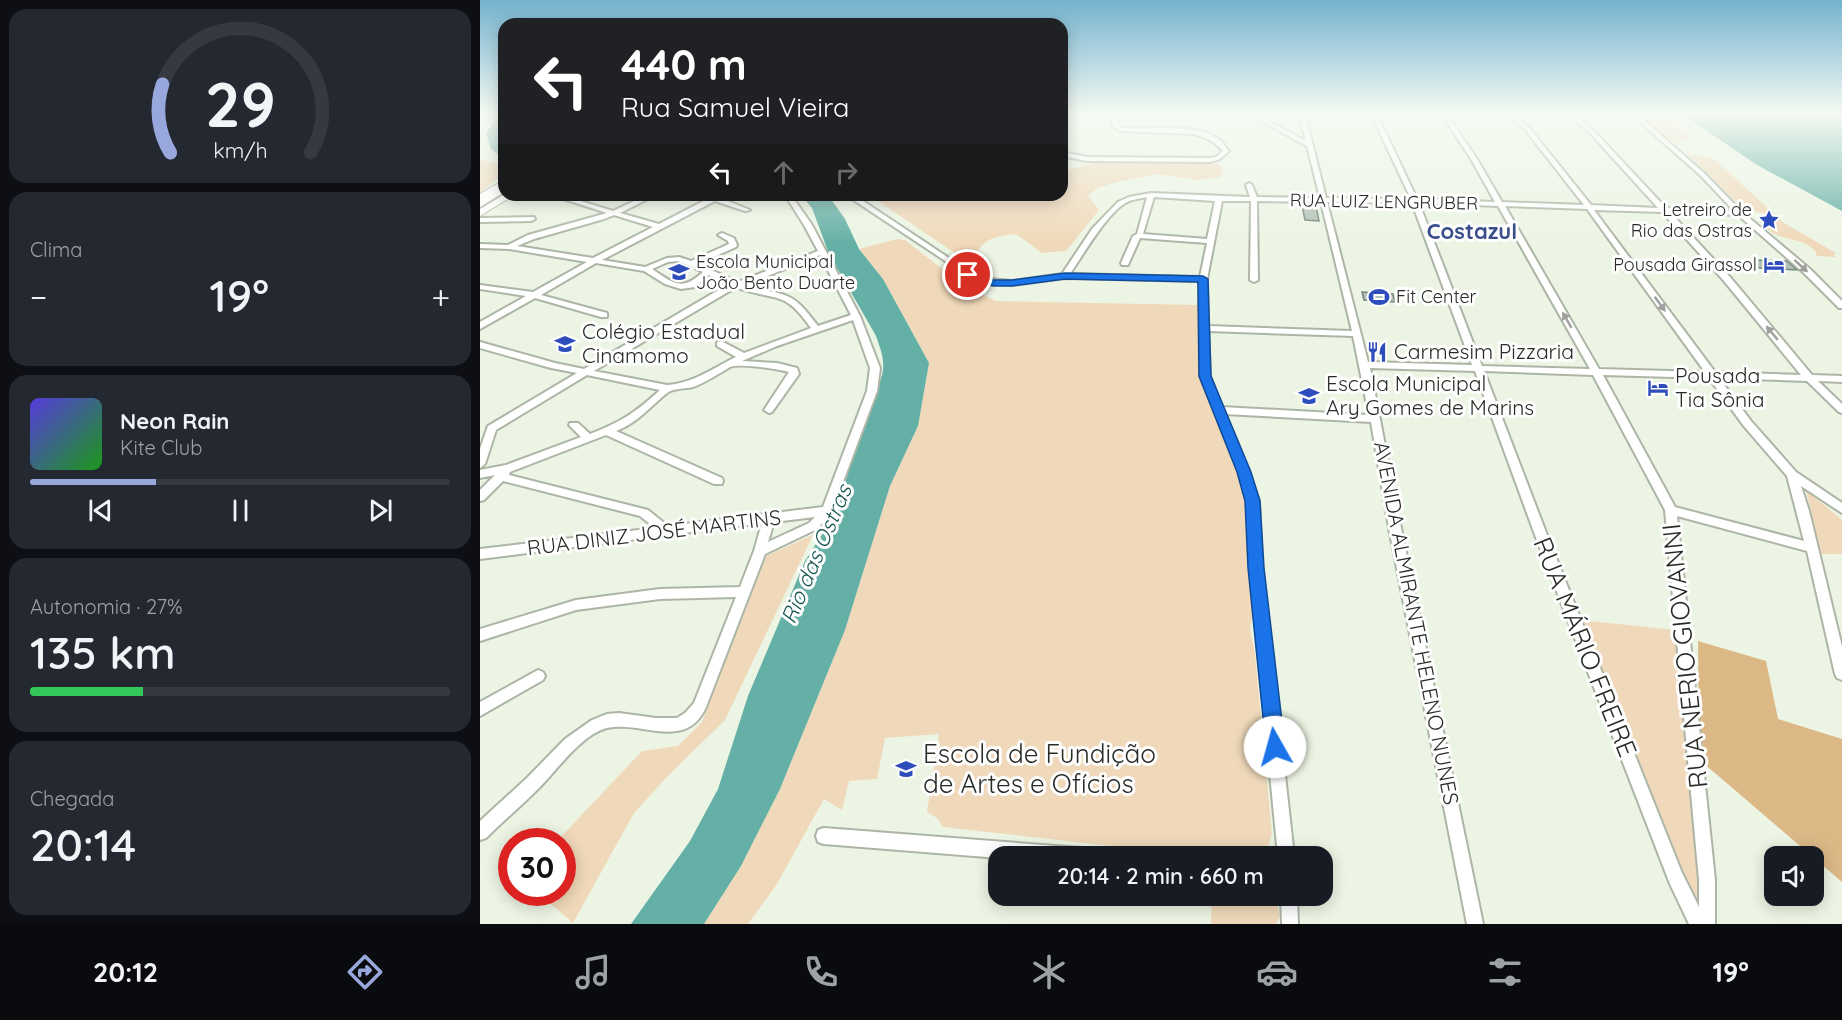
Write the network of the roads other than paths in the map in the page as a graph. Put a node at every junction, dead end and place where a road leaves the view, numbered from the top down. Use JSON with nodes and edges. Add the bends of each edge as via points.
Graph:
{"nodes":[{"id":1,"x":1078,"y":157,"type":"edge"},
{"id":2,"x":1219,"y":157,"type":"edge"},
{"id":3,"x":1314,"y":157,"type":"edge"},
{"id":4,"x":1394,"y":157,"type":"edge"},
{"id":5,"x":1471,"y":157,"type":"edge"},
{"id":6,"x":1550,"y":157,"type":"edge"},
{"id":7,"x":1615,"y":157,"type":"edge"},
{"id":8,"x":1683,"y":157,"type":"edge"},
{"id":9,"x":1249,"y":185,"type":"dead end"},
{"id":10,"x":498,"y":188,"type":"edge"},
{"id":11,"x":498,"y":190,"type":"edge"},
{"id":12,"x":1151,"y":195,"type":"junction"},
{"id":13,"x":480,"y":198,"type":"edge"},
{"id":14,"x":498,"y":198,"type":"edge"},
{"id":15,"x":1219,"y":199,"type":"junction"},
{"id":16,"x":1254,"y":200,"type":"junction"},
{"id":17,"x":499,"y":201,"type":"edge"},
{"id":18,"x":575,"y":201,"type":"edge"},
{"id":19,"x":640,"y":201,"type":"edge"},
{"id":20,"x":708,"y":201,"type":"edge"},
{"id":21,"x":728,"y":201,"type":"edge"},
{"id":22,"x":792,"y":201,"type":"edge"},
{"id":23,"x":858,"y":201,"type":"edge"},
{"id":24,"x":1415,"y":201,"type":"junction"},
{"id":25,"x":1325,"y":202,"type":"junction"},
{"id":26,"x":480,"y":204,"type":"edge"},
{"id":27,"x":1500,"y":204,"type":"junction"},
{"id":28,"x":1588,"y":206,"type":"junction"},
{"id":29,"x":1661,"y":208,"type":"junction"},
{"id":30,"x":747,"y":210,"type":"dead end"},
{"id":31,"x":480,"y":211,"type":"edge"},
{"id":32,"x":615,"y":213,"type":"junction"},
{"id":33,"x":1740,"y":213,"type":"junction"},
{"id":34,"x":531,"y":219,"type":"dead end"},
{"id":35,"x":480,"y":220,"type":"edge"},
{"id":36,"x":660,"y":227,"type":"junction"},
{"id":37,"x":1140,"y":233,"type":"dead end"},
{"id":38,"x":722,"y":235,"type":"dead end"},
{"id":39,"x":1211,"y":241,"type":"junction"},
{"id":40,"x":480,"y":246,"type":"edge"},
{"id":41,"x":509,"y":247,"type":"junction"},
{"id":42,"x":822,"y":252,"type":"junction"},
{"id":43,"x":596,"y":260,"type":"junction"},
{"id":44,"x":1125,"y":263,"type":"dead end"},
{"id":45,"x":692,"y":264,"type":"junction"},
{"id":46,"x":646,"y":269,"type":"junction"},
{"id":47,"x":708,"y":272,"type":"junction"},
{"id":48,"x":1065,"y":276,"type":"junction"},
{"id":49,"x":1203,"y":279,"type":"junction"},
{"id":50,"x":1254,"y":280,"type":"dead end"},
{"id":51,"x":737,"y":284,"type":"junction"},
{"id":52,"x":480,"y":287,"type":"edge"},
{"id":53,"x":534,"y":295,"type":"junction"},
{"id":54,"x":1842,"y":306,"type":"edge"},
{"id":55,"x":604,"y":315,"type":"dead end"},
{"id":56,"x":856,"y":316,"type":"junction"},
{"id":57,"x":480,"y":326,"type":"edge"},
{"id":58,"x":1204,"y":328,"type":"junction"},
{"id":59,"x":816,"y":329,"type":"junction"},
{"id":60,"x":1358,"y":334,"type":"junction"},
{"id":61,"x":720,"y":344,"type":"dead end"},
{"id":62,"x":480,"y":345,"type":"edge"},
{"id":63,"x":744,"y":357,"type":"junction"},
{"id":64,"x":732,"y":363,"type":"junction"},
{"id":65,"x":1365,"y":365,"type":"junction"},
{"id":66,"x":1479,"y":367,"type":"junction"},
{"id":67,"x":1596,"y":370,"type":"junction"},
{"id":68,"x":587,"y":373,"type":"junction"},
{"id":69,"x":1711,"y":374,"type":"junction"},
{"id":70,"x":1809,"y":378,"type":"junction"},
{"id":71,"x":1842,"y":380,"type":"edge"},
{"id":72,"x":667,"y":388,"type":"junction"},
{"id":73,"x":769,"y":410,"type":"dead end"},
{"id":74,"x":1218,"y":410,"type":"junction"},
{"id":75,"x":1842,"y":410,"type":"edge"},
{"id":76,"x":1376,"y":419,"type":"junction"},
{"id":77,"x":574,"y":425,"type":"dead end"},
{"id":78,"x":480,"y":426,"type":"edge"},
{"id":79,"x":492,"y":428,"type":"junction"},
{"id":80,"x":608,"y":432,"type":"junction"},
{"id":81,"x":588,"y":438,"type":"junction"},
{"id":82,"x":480,"y":464,"type":"edge"},
{"id":83,"x":505,"y":473,"type":"junction"},
{"id":84,"x":480,"y":474,"type":"edge"},
{"id":85,"x":1792,"y":475,"type":"junction"},
{"id":86,"x":718,"y":481,"type":"dead end"},
{"id":87,"x":480,"y":497,"type":"edge"},
{"id":88,"x":1842,"y":509,"type":"edge"},
{"id":89,"x":1671,"y":510,"type":"junction"},
{"id":90,"x":827,"y":511,"type":"junction"},
{"id":91,"x":769,"y":519,"type":"junction"},
{"id":92,"x":665,"y":530,"type":"junction"},
{"id":93,"x":1812,"y":548,"type":"junction"},
{"id":94,"x":760,"y":551,"type":"junction"},
{"id":95,"x":480,"y":554,"type":"edge"},
{"id":96,"x":743,"y":592,"type":"junction"},
{"id":97,"x":480,"y":635,"type":"edge"},
{"id":98,"x":1842,"y":674,"type":"edge"},
{"id":99,"x":538,"y":676,"type":"dead end"},
{"id":100,"x":480,"y":709,"type":"edge"},
{"id":101,"x":480,"y":832,"type":"edge"},
{"id":102,"x":824,"y":836,"type":"dead end"},
{"id":103,"x":1285,"y":846,"type":"edge"},
{"id":104,"x":988,"y":849,"type":"edge"},
{"id":105,"x":1289,"y":906,"type":"edge"},
{"id":106,"x":1290,"y":924,"type":"edge"},
{"id":107,"x":1475,"y":924,"type":"edge"},
{"id":108,"x":1698,"y":924,"type":"edge"},
{"id":109,"x":1707,"y":924,"type":"edge"}],
"edges":[{"from":1,"to":2,"type":"street"},
{"from":3,"to":25,"type":"street","name":"AVENIDA ALMIRANTE HELENO NUNES"},
{"from":4,"to":24,"type":"street","name":"RUA MÁRIO FREIRE"},
{"from":5,"to":27,"type":"street","name":"RUA NERIO GIOVANNI"},
{"from":6,"to":28,"type":"street"},
{"from":7,"to":29,"type":"street"},
{"from":8,"to":33,"type":"street"},
{"from":9,"to":16,"type":"street"},
{"from":10,"to":13,"type":"main road"},
{"from":11,"to":26,"type":"highway"},
{"from":12,"to":15,"type":"street","name":"RUA LUIZ LENGRUBER"},
{"from":12,"to":37,"type":"street"},
{"from":12,"to":48,"type":"street","name":"RUA LUIZ LENGRUBER","via":[[1120,203],[1095,231]]},
{"from":14,"to":31,"type":"highway"},
{"from":15,"to":16,"type":"street","name":"RUA LUIZ LENGRUBER"},
{"from":15,"to":39,"type":"street"},
{"from":16,"to":25,"type":"street","name":"RUA LUIZ LENGRUBER"},
{"from":16,"to":50,"type":"street"},
{"from":17,"to":31,"type":"main road"},
{"from":18,"to":32,"type":"street"},
{"from":19,"to":32,"type":"street"},
{"from":20,"to":36,"type":"street"},
{"from":21,"to":30,"type":"street"},
{"from":22,"to":42,"type":"street"},
{"from":23,"to":48,"type":"street","via":[[977,280],[1012,283]]},
{"from":24,"to":25,"type":"street","name":"RUA LUIZ LENGRUBER"},
{"from":24,"to":27,"type":"street","name":"RUA LUIZ LENGRUBER"},
{"from":24,"to":66,"type":"street","name":"RUA MÁRIO FREIRE"},
{"from":25,"to":60,"type":"street","name":"AVENIDA ALMIRANTE HELENO NUNES"},
{"from":27,"to":28,"type":"street","name":"RUA LUIZ LENGRUBER"},
{"from":67,"to":27,"type":"street","name":"RUA NERIO GIOVANNI","one_way":true},
{"from":28,"to":29,"type":"street","name":"RUA LUIZ LENGRUBER"},
{"from":28,"to":69,"type":"street","one_way":true},
{"from":29,"to":33,"type":"street","name":"RUA LUIZ LENGRUBER"},
{"from":70,"to":29,"type":"street","one_way":true,"via":[[1727,279]]},
{"from":32,"to":36,"type":"street"},
{"from":32,"to":41,"type":"street"},
{"from":33,"to":54,"type":"street","one_way":true},
{"from":34,"to":35,"type":"street"},
{"from":36,"to":43,"type":"street"},
{"from":38,"to":45,"type":"street","via":[[733,245]]},
{"from":39,"to":44,"type":"street","via":[[1137,236]]},
{"from":39,"to":49,"type":"street"},
{"from":40,"to":41,"type":"street"},
{"from":41,"to":43,"type":"street"},
{"from":42,"to":51,"type":"street"},
{"from":42,"to":56,"type":"street"},
{"from":43,"to":46,"type":"street"},
{"from":43,"to":53,"type":"street"},
{"from":45,"to":46,"type":"street","via":[[674,259]]},
{"from":45,"to":47,"type":"street"},
{"from":46,"to":47,"type":"street","via":[[663,280],[687,287]]},
{"from":47,"to":51,"type":"street"},
{"from":48,"to":49,"type":"street"},
{"from":49,"to":58,"type":"street"},
{"from":51,"to":59,"type":"street","via":[[763,296],[794,303]]},
{"from":51,"to":68,"type":"street"},
{"from":52,"to":53,"type":"street"},
{"from":53,"to":55,"type":"street"},
{"from":53,"to":57,"type":"street"},
{"from":56,"to":59,"type":"street"},
{"from":56,"to":90,"type":"street","via":[[874,368],[872,391]]},
{"from":58,"to":60,"type":"street"},
{"from":58,"to":74,"type":"street","via":[[1205,376]]},
{"from":59,"to":63,"type":"street"},
{"from":60,"to":65,"type":"street","name":"AVENIDA ALMIRANTE HELENO NUNES"},
{"from":61,"to":63,"type":"street"},
{"from":62,"to":68,"type":"street"},
{"from":63,"to":64,"type":"street"},
{"from":64,"to":72,"type":"street","via":[[691,386]]},
{"from":64,"to":73,"type":"street","via":[[794,370]]},
{"from":65,"to":66,"type":"street"},
{"from":65,"to":76,"type":"street","name":"AVENIDA ALMIRANTE HELENO NUNES"},
{"from":66,"to":67,"type":"street"},
{"from":66,"to":108,"type":"street","name":"RUA MÁRIO FREIRE","via":[[1541,535],[1676,878]]},
{"from":67,"to":69,"type":"street"},
{"from":67,"to":89,"type":"street","name":"RUA NERIO GIOVANNI"},
{"from":68,"to":72,"type":"street"},
{"from":68,"to":79,"type":"street"},
{"from":69,"to":70,"type":"street"},
{"from":69,"to":85,"type":"street"},
{"from":70,"to":71,"type":"street"},
{"from":70,"to":75,"type":"street"},
{"from":72,"to":80,"type":"street","via":[[644,410]]},
{"from":74,"to":76,"type":"street"},
{"from":74,"to":103,"type":"street","via":[[1253,501],[1256,568]]},
{"from":76,"to":107,"type":"street","name":"AVENIDA ALMIRANTE HELENO NUNES"},
{"from":77,"to":81,"type":"street"},
{"from":78,"to":79,"type":"street"},
{"from":79,"to":82,"type":"street"},
{"from":80,"to":81,"type":"street"},
{"from":80,"to":86,"type":"street"},
{"from":81,"to":83,"type":"street"},
{"from":83,"to":84,"type":"street"},
{"from":83,"to":87,"type":"street"},
{"from":83,"to":92,"type":"street","via":[[644,513]]},
{"from":85,"to":88,"type":"street"},
{"from":85,"to":93,"type":"street"},
{"from":89,"to":93,"type":"street"},
{"from":89,"to":109,"type":"street","name":"RUA NERIO GIOVANNI","via":[[1706,870]]},
{"from":90,"to":91,"type":"street","name":"RUA DINIZ JOSÉ MARTINS"},
{"from":90,"to":94,"type":"street","via":[[813,526]]},
{"from":91,"to":92,"type":"street","name":"RUA DINIZ JOSÉ MARTINS"},
{"from":91,"to":94,"type":"street"},
{"from":92,"to":95,"type":"street","name":"RUA DINIZ JOSÉ MARTINS"},
{"from":93,"to":98,"type":"street"},
{"from":94,"to":96,"type":"street"},
{"from":96,"to":97,"type":"street","via":[[660,594],[597,602]]},
{"from":96,"to":101,"type":"street","via":[[693,716],[667,726],[625,719],[595,725]]},
{"from":99,"to":100,"type":"street"},
{"from":102,"to":104,"type":"street"},
{"from":105,"to":106,"type":"street"}]}
